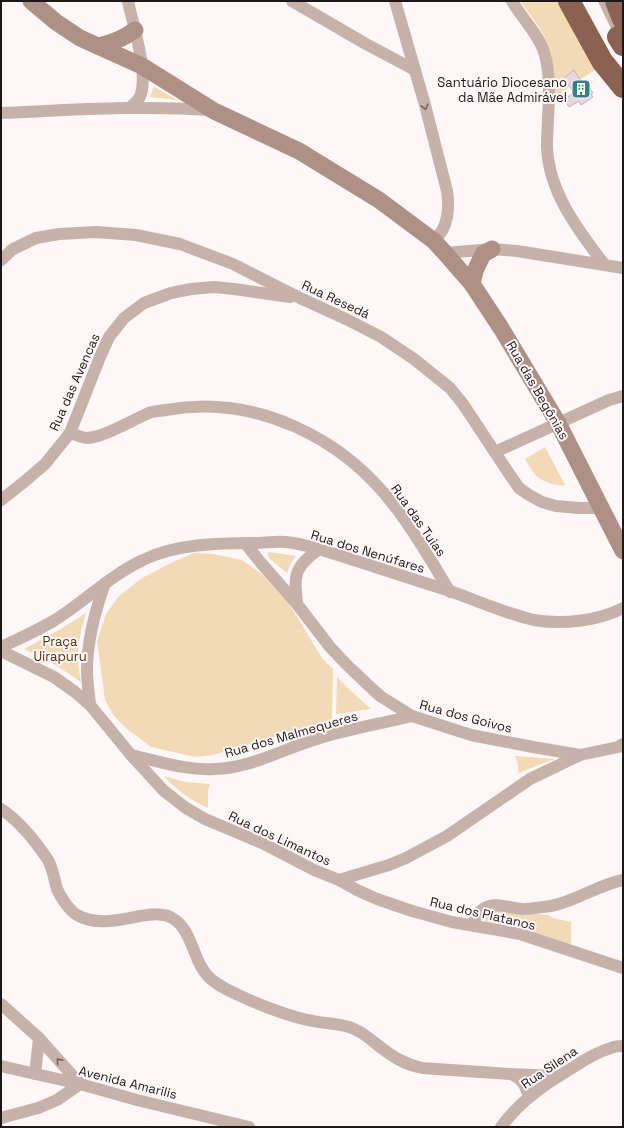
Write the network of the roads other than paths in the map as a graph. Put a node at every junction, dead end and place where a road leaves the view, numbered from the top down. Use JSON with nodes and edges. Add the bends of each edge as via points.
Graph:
{"nodes":[{"id":1,"x":31,"y":1,"type":"edge"},
{"id":2,"x":128,"y":1,"type":"edge"},
{"id":3,"x":292,"y":1,"type":"edge"},
{"id":4,"x":395,"y":1,"type":"edge"},
{"id":5,"x":512,"y":1,"type":"edge"},
{"id":6,"x":569,"y":1,"type":"edge"},
{"id":7,"x":583,"y":1,"type":"edge"},
{"id":8,"x":601,"y":1,"type":"edge"},
{"id":9,"x":616,"y":1,"type":"edge"},
{"id":10,"x":135,"y":30,"type":"junction"},
{"id":11,"x":622,"y":35,"type":"edge"},
{"id":12,"x":98,"y":46,"type":"junction"},
{"id":13,"x":623,"y":65,"type":"edge"},
{"id":14,"x":142,"y":66,"type":"junction"},
{"id":15,"x":414,"y":70,"type":"junction"},
{"id":16,"x":623,"y":87,"type":"edge"},
{"id":17,"x":129,"y":108,"type":"junction"},
{"id":18,"x":214,"y":110,"type":"junction"},
{"id":19,"x":1,"y":113,"type":"edge"},
{"id":20,"x":440,"y":247,"type":"junction"},
{"id":21,"x":492,"y":249,"type":"junction"},
{"id":22,"x":1,"y":260,"type":"edge"},
{"id":23,"x":604,"y":264,"type":"junction"},
{"id":24,"x":623,"y":268,"type":"edge"},
{"id":25,"x":472,"y":284,"type":"junction"},
{"id":26,"x":300,"y":298,"type":"junction"},
{"id":27,"x":623,"y":396,"type":"edge"},
{"id":28,"x":558,"y":423,"type":"junction"},
{"id":29,"x":70,"y":433,"type":"junction"},
{"id":30,"x":495,"y":452,"type":"junction"},
{"id":31,"x":1,"y":500,"type":"edge"},
{"id":32,"x":602,"y":508,"type":"junction"},
{"id":33,"x":245,"y":543,"type":"junction"},
{"id":34,"x":621,"y":544,"type":"edge"},
{"id":35,"x":319,"y":549,"type":"junction"},
{"id":36,"x":105,"y":583,"type":"junction"},
{"id":37,"x":450,"y":592,"type":"junction"},
{"id":38,"x":297,"y":604,"type":"junction"},
{"id":39,"x":623,"y":608,"type":"edge"},
{"id":40,"x":1,"y":647,"type":"edge"},
{"id":41,"x":1,"y":651,"type":"edge"},
{"id":42,"x":90,"y":705,"type":"junction"},
{"id":43,"x":412,"y":716,"type":"junction"},
{"id":44,"x":623,"y":744,"type":"edge"},
{"id":45,"x":131,"y":755,"type":"junction"},
{"id":46,"x":580,"y":755,"type":"junction"},
{"id":47,"x":1,"y":809,"type":"edge"},
{"id":48,"x":339,"y":880,"type":"junction"},
{"id":49,"x":623,"y":880,"type":"edge"},
{"id":50,"x":472,"y":925,"type":"junction"},
{"id":51,"x":623,"y":968,"type":"edge"},
{"id":52,"x":1,"y":1004,"type":"edge"},
{"id":53,"x":39,"y":1038,"type":"junction"},
{"id":54,"x":623,"y":1046,"type":"edge"},
{"id":55,"x":1,"y":1066,"type":"edge"},
{"id":56,"x":35,"y":1074,"type":"junction"},
{"id":57,"x":510,"y":1074,"type":"junction"},
{"id":58,"x":559,"y":1076,"type":"junction"},
{"id":59,"x":80,"y":1084,"type":"junction"},
{"id":60,"x":529,"y":1097,"type":"junction"},
{"id":61,"x":1,"y":1118,"type":"edge"},
{"id":62,"x":249,"y":1127,"type":"edge"},
{"id":63,"x":501,"y":1127,"type":"edge"}],
"edges":[{"from":1,"to":12,"type":"main road","name":"Rua das Begônias","via":[[56,22]]},
{"from":2,"to":10,"type":"street"},
{"from":3,"to":15,"type":"street"},
{"from":4,"to":15,"type":"street"},
{"from":5,"to":23,"type":"street","via":[[544,52],[549,99],[547,147],[550,172],[556,191]]},
{"from":6,"to":16,"type":"highway","via":[[602,61]]},
{"from":7,"to":13,"type":"highway"},
{"from":8,"to":11,"type":"lane"},
{"from":9,"to":11,"type":"highway"},
{"from":10,"to":12,"type":"main road","via":[[118,40]]},
{"from":10,"to":14,"type":"street"},
{"from":12,"to":14,"type":"main road","name":"Rua das Begônias"},
{"from":14,"to":17,"type":"street","via":[[141,94]]},
{"from":14,"to":18,"type":"main road","name":"Rua das Begônias"},
{"from":15,"to":20,"type":"street","one_way":true,"via":[[448,191],[449,204]]},
{"from":17,"to":18,"type":"street"},
{"from":17,"to":19,"type":"street"},
{"from":18,"to":20,"type":"main road","name":"Rua das Begônias","via":[[299,151],[379,200]]},
{"from":20,"to":21,"type":"street"},
{"from":20,"to":25,"type":"main road","name":"Rua das Begônias"},
{"from":21,"to":23,"type":"street"},
{"from":21,"to":25,"type":"main road","via":[[483,254]]},
{"from":22,"to":26,"type":"street","name":"Rua Resedá","via":[[13,249],[36,238],[96,232],[136,235],[180,244],[233,264]]},
{"from":23,"to":24,"type":"street"},
{"from":25,"to":28,"type":"main road","name":"Rua das Begônias"},
{"from":26,"to":29,"type":"street","name":"Rua das Avencas","via":[[214,287],[191,288],[144,303],[124,318],[109,337]]},
{"from":26,"to":30,"type":"street","name":"Rua Resedá","via":[[382,337],[414,359],[450,388]]},
{"from":27,"to":28,"type":"street"},
{"from":28,"to":30,"type":"street"},
{"from":28,"to":32,"type":"main road","name":"Rua das Begônias"},
{"from":29,"to":31,"type":"street","name":"Rua das Avencas","via":[[45,464]]},
{"from":29,"to":37,"type":"street","name":"Rua das Tuias","via":[[86,438],[104,434],[150,413],[180,407],[209,406],[245,410],[277,418],[331,446],[375,483],[396,507]]},
{"from":30,"to":32,"type":"street","name":"Rua Resedá","via":[[520,488],[542,502],[556,506]]},
{"from":32,"to":34,"type":"main road","name":"Rua das Begônias"},
{"from":33,"to":35,"type":"street","name":"Rua dos Nenúfares","via":[[286,542]]},
{"from":33,"to":36,"type":"street","name":"Rua dos Nenúfares","via":[[168,551],[144,559]]},
{"from":33,"to":38,"type":"street","name":"Rua dos Goivos"},
{"from":35,"to":37,"type":"street","name":"Rua dos Nenúfares"},
{"from":35,"to":38,"type":"street","via":[[298,569],[295,586]]},
{"from":36,"to":40,"type":"street","via":[[55,620]]},
{"from":36,"to":42,"type":"street","via":[[91,627],[88,651]]},
{"from":37,"to":39,"type":"street","name":"Rua dos Nenúfares","via":[[534,620],[551,622],[586,620],[611,614]]},
{"from":38,"to":43,"type":"street","name":"Rua dos Goivos","via":[[346,664],[380,696]]},
{"from":41,"to":42,"type":"street","name":"Rua dos Limantos","via":[[54,677]]},
{"from":42,"to":45,"type":"street","name":"Rua dos Limantos"},
{"from":43,"to":45,"type":"street","name":"Rua dos Malmequeres","via":[[346,730],[233,767],[198,769]]},
{"from":43,"to":46,"type":"street","name":"Rua dos Goivos","via":[[471,734]]},
{"from":44,"to":46,"type":"street","name":"Rua dos Goivos"},
{"from":45,"to":48,"type":"street","name":"Rua dos Limantos","via":[[164,791],[186,808]]},
{"from":46,"to":48,"type":"street","name":"Rua dos Limantos","via":[[530,779],[447,836],[406,858]]},
{"from":47,"to":57,"type":"street","via":[[14,818],[48,860],[60,894],[77,915],[106,921],[151,914],[172,917],[182,926],[190,940],[202,970],[224,989],[299,1018],[352,1028],[409,1065]]},
{"from":48,"to":50,"type":"street","name":"Rua dos Platanos","via":[[357,890],[412,911]]},
{"from":49,"to":50,"type":"street","via":[[556,905],[523,909],[491,905],[479,913]]},
{"from":50,"to":51,"type":"street","name":"Rua dos Platanos","via":[[520,934]]},
{"from":52,"to":53,"type":"street"},
{"from":53,"to":56,"type":"street"},
{"from":59,"to":53,"type":"street","one_way":true},
{"from":54,"to":58,"type":"street","name":"Rua Silena","via":[[612,1047],[591,1055]]},
{"from":55,"to":56,"type":"street","name":"Avenida Amarilis"},
{"from":56,"to":59,"type":"street","name":"Avenida Amarilis"},
{"from":57,"to":58,"type":"street"},
{"from":57,"to":60,"type":"street","via":[[522,1080]]},
{"from":58,"to":60,"type":"street","name":"Rua Silena"},
{"from":59,"to":61,"type":"street","via":[[57,1100]]},
{"from":59,"to":62,"type":"street","name":"Avenida Amarilis"},
{"from":60,"to":63,"type":"street","name":"Rua Silena"}]}
